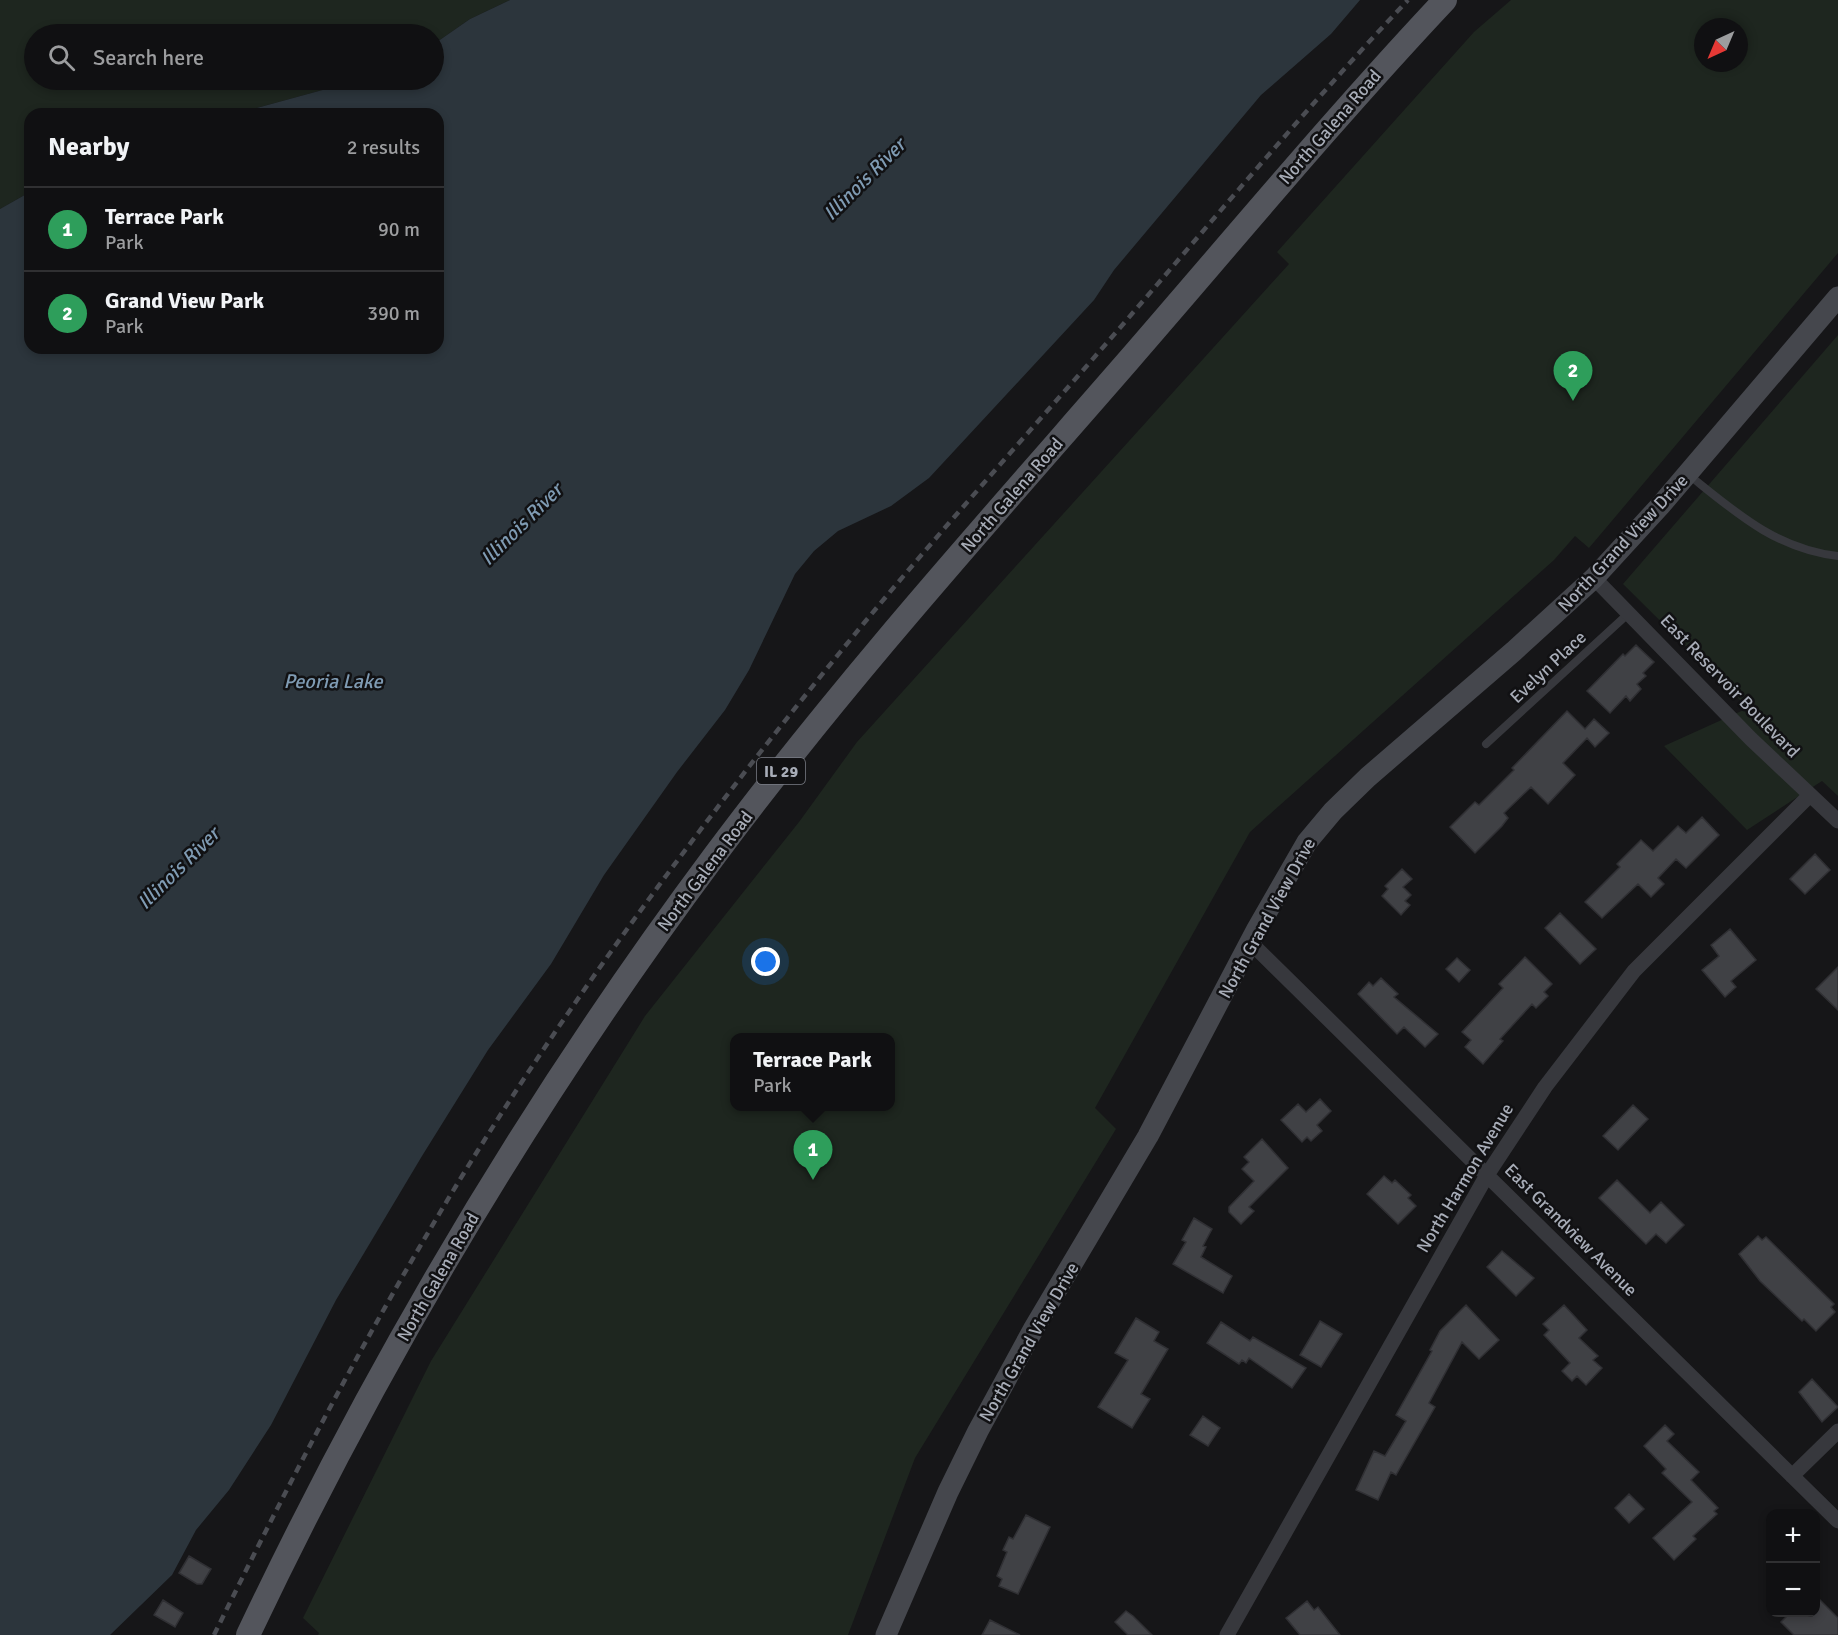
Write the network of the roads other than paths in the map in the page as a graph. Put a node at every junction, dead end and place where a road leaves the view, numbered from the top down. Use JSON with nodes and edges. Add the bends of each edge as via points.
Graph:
{"nodes":[{"id":1,"x":1445,"y":0,"type":"edge"},
{"id":2,"x":1838,"y":297,"type":"edge"},
{"id":3,"x":1688,"y":474,"type":"junction"},
{"id":4,"x":1838,"y":556,"type":"edge"},
{"id":5,"x":1594,"y":578,"type":"junction"},
{"id":6,"x":1630,"y":612,"type":"junction"},
{"id":7,"x":1486,"y":744,"type":"dead end"},
{"id":8,"x":1810,"y":795,"type":"junction"},
{"id":9,"x":1838,"y":821,"type":"edge"},
{"id":10,"x":1250,"y":942,"type":"junction"},
{"id":11,"x":1487,"y":1175,"type":"junction"},
{"id":12,"x":1838,"y":1431,"type":"edge"},
{"id":13,"x":1792,"y":1476,"type":"junction"},
{"id":14,"x":1838,"y":1521,"type":"edge"},
{"id":15,"x":248,"y":1635,"type":"edge"},
{"id":16,"x":886,"y":1635,"type":"edge"},
{"id":17,"x":1228,"y":1635,"type":"edge"}],
"edges":[{"from":1,"to":15,"type":"main road","name":"North Galena Road","number":"IL 29","via":[[1345,109],[930,589],[714,857],[586,1038],[474,1214],[411,1320]]},
{"from":2,"to":3,"type":"street","name":"North Grand View Drive"},
{"from":3,"to":4,"type":"lane","via":[[1749,524],[1790,544]]},
{"from":3,"to":5,"type":"street","name":"North Grand View Drive"},
{"from":5,"to":6,"type":"street","name":"East Reservoir Boulevard"},
{"from":5,"to":10,"type":"street","name":"North Grand View Drive","via":[[1333,811],[1298,856]]},
{"from":6,"to":7,"type":"lane","name":"Evelyn Place"},
{"from":6,"to":8,"type":"street","name":"East Reservoir Boulevard"},
{"from":8,"to":9,"type":"street","name":"East Reservoir Boulevard"},
{"from":8,"to":11,"type":"street","name":"North Harmon Avenue","via":[[1634,971],[1545,1087]]},
{"from":10,"to":11,"type":"street","name":"East Grandview Avenue"},
{"from":10,"to":16,"type":"street","name":"North Grand View Drive","via":[[1148,1136],[972,1441]]},
{"from":11,"to":13,"type":"street","name":"East Grandview Avenue"},
{"from":11,"to":17,"type":"street","name":"North Harmon Avenue"},
{"from":12,"to":13,"type":"street"},
{"from":13,"to":14,"type":"street","name":"East Grandview Avenue"}]}
